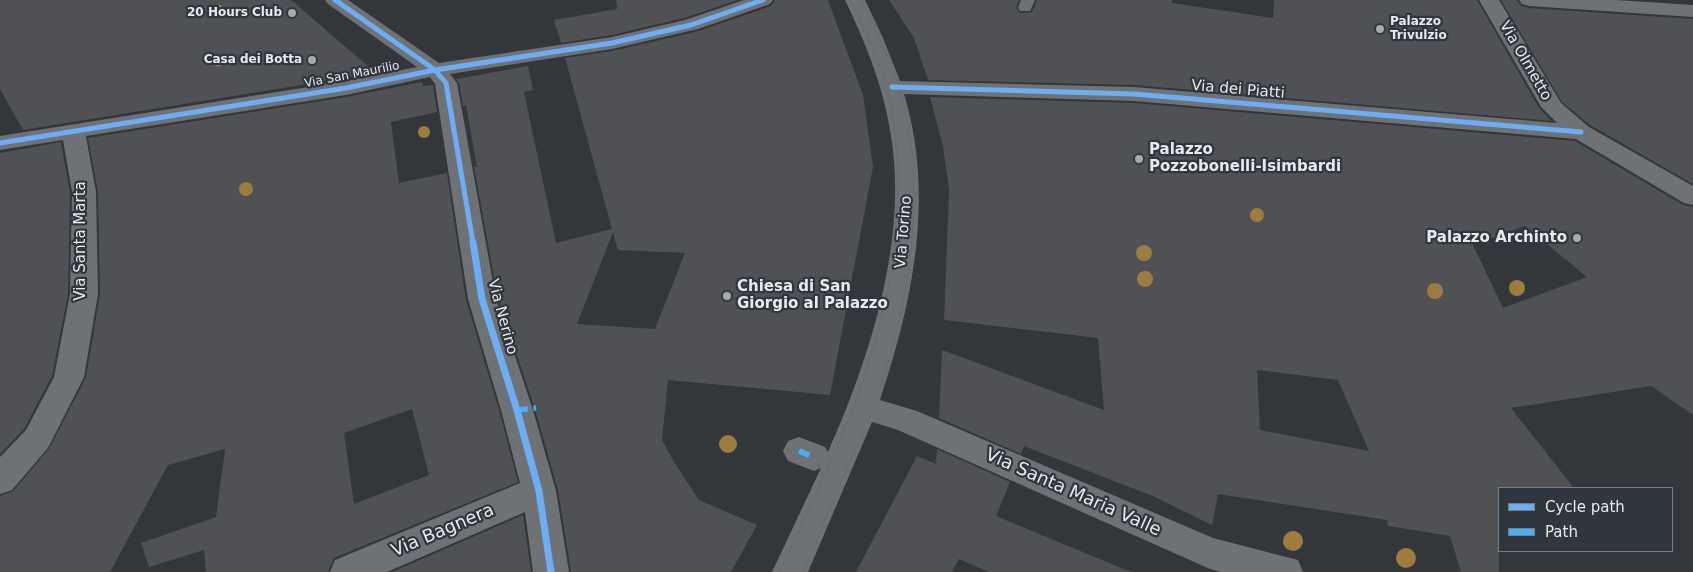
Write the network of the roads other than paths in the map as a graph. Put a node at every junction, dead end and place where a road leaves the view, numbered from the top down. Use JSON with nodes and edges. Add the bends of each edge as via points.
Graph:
{"nodes":[{"id":1,"x":336,"y":0,"type":"edge"},
{"id":2,"x":763,"y":0,"type":"edge"},
{"id":3,"x":855,"y":0,"type":"edge"},
{"id":4,"x":1489,"y":0,"type":"edge"},
{"id":5,"x":1529,"y":0,"type":"edge"},
{"id":6,"x":1616,"y":3,"type":"edge"},
{"id":7,"x":1693,"y":11,"type":"edge"},
{"id":8,"x":435,"y":70,"type":"junction"},
{"id":9,"x":892,"y":87,"type":"junction"},
{"id":10,"x":73,"y":130,"type":"junction"},
{"id":11,"x":1581,"y":132,"type":"junction"},
{"id":12,"x":3,"y":136,"type":"edge"},
{"id":13,"x":1693,"y":197,"type":"edge"},
{"id":14,"x":862,"y":408,"type":"junction"},
{"id":15,"x":0,"y":480,"type":"edge"},
{"id":16,"x":539,"y":491,"type":"junction"},
{"id":17,"x":1210,"y":563,"type":"edge"},
{"id":18,"x":348,"y":572,"type":"edge"},
{"id":19,"x":552,"y":572,"type":"edge"},
{"id":20,"x":790,"y":572,"type":"edge"},
{"id":21,"x":1285,"y":572,"type":"edge"}],
"edges":[{"from":1,"to":8,"type":"street"},
{"from":2,"to":8,"type":"street","name":"Via San Maurilio","via":[[692,25],[612,43]]},
{"from":3,"to":9,"type":"street","name":"Via Torino"},
{"from":4,"to":11,"type":"street","name":"Via Olmetto","via":[[1552,108]]},
{"from":5,"to":6,"type":"street"},
{"from":6,"to":7,"type":"street"},
{"from":8,"to":10,"type":"street","name":"Via San Maurilio","via":[[346,88]]},
{"from":8,"to":16,"type":"street","name":"Via Nerino","via":[[446,83],[482,299],[527,409]]},
{"from":9,"to":11,"type":"street","name":"Via dei Piatti","via":[[1134,94]]},
{"from":9,"to":14,"type":"street","name":"Via Torino","via":[[908,175],[903,259],[893,311],[873,382]]},
{"from":10,"to":12,"type":"street","name":"Via San Maurilio"},
{"from":10,"to":15,"type":"street","name":"Via Santa Marta","via":[[84,192],[84,294],[68,377],[37,439]]},
{"from":11,"to":13,"type":"street","name":"Via Olmetto"},
{"from":14,"to":17,"type":"street","name":"Via Santa Maria Valle","via":[[906,420]]},
{"from":14,"to":20,"type":"street","name":"Via Torino"},
{"from":16,"to":18,"type":"street","name":"Via Bagnera"},
{"from":16,"to":19,"type":"street","name":"Via Nerino"},
{"from":17,"to":21,"type":"street","name":"Via Santa Maria Valle"}]}
